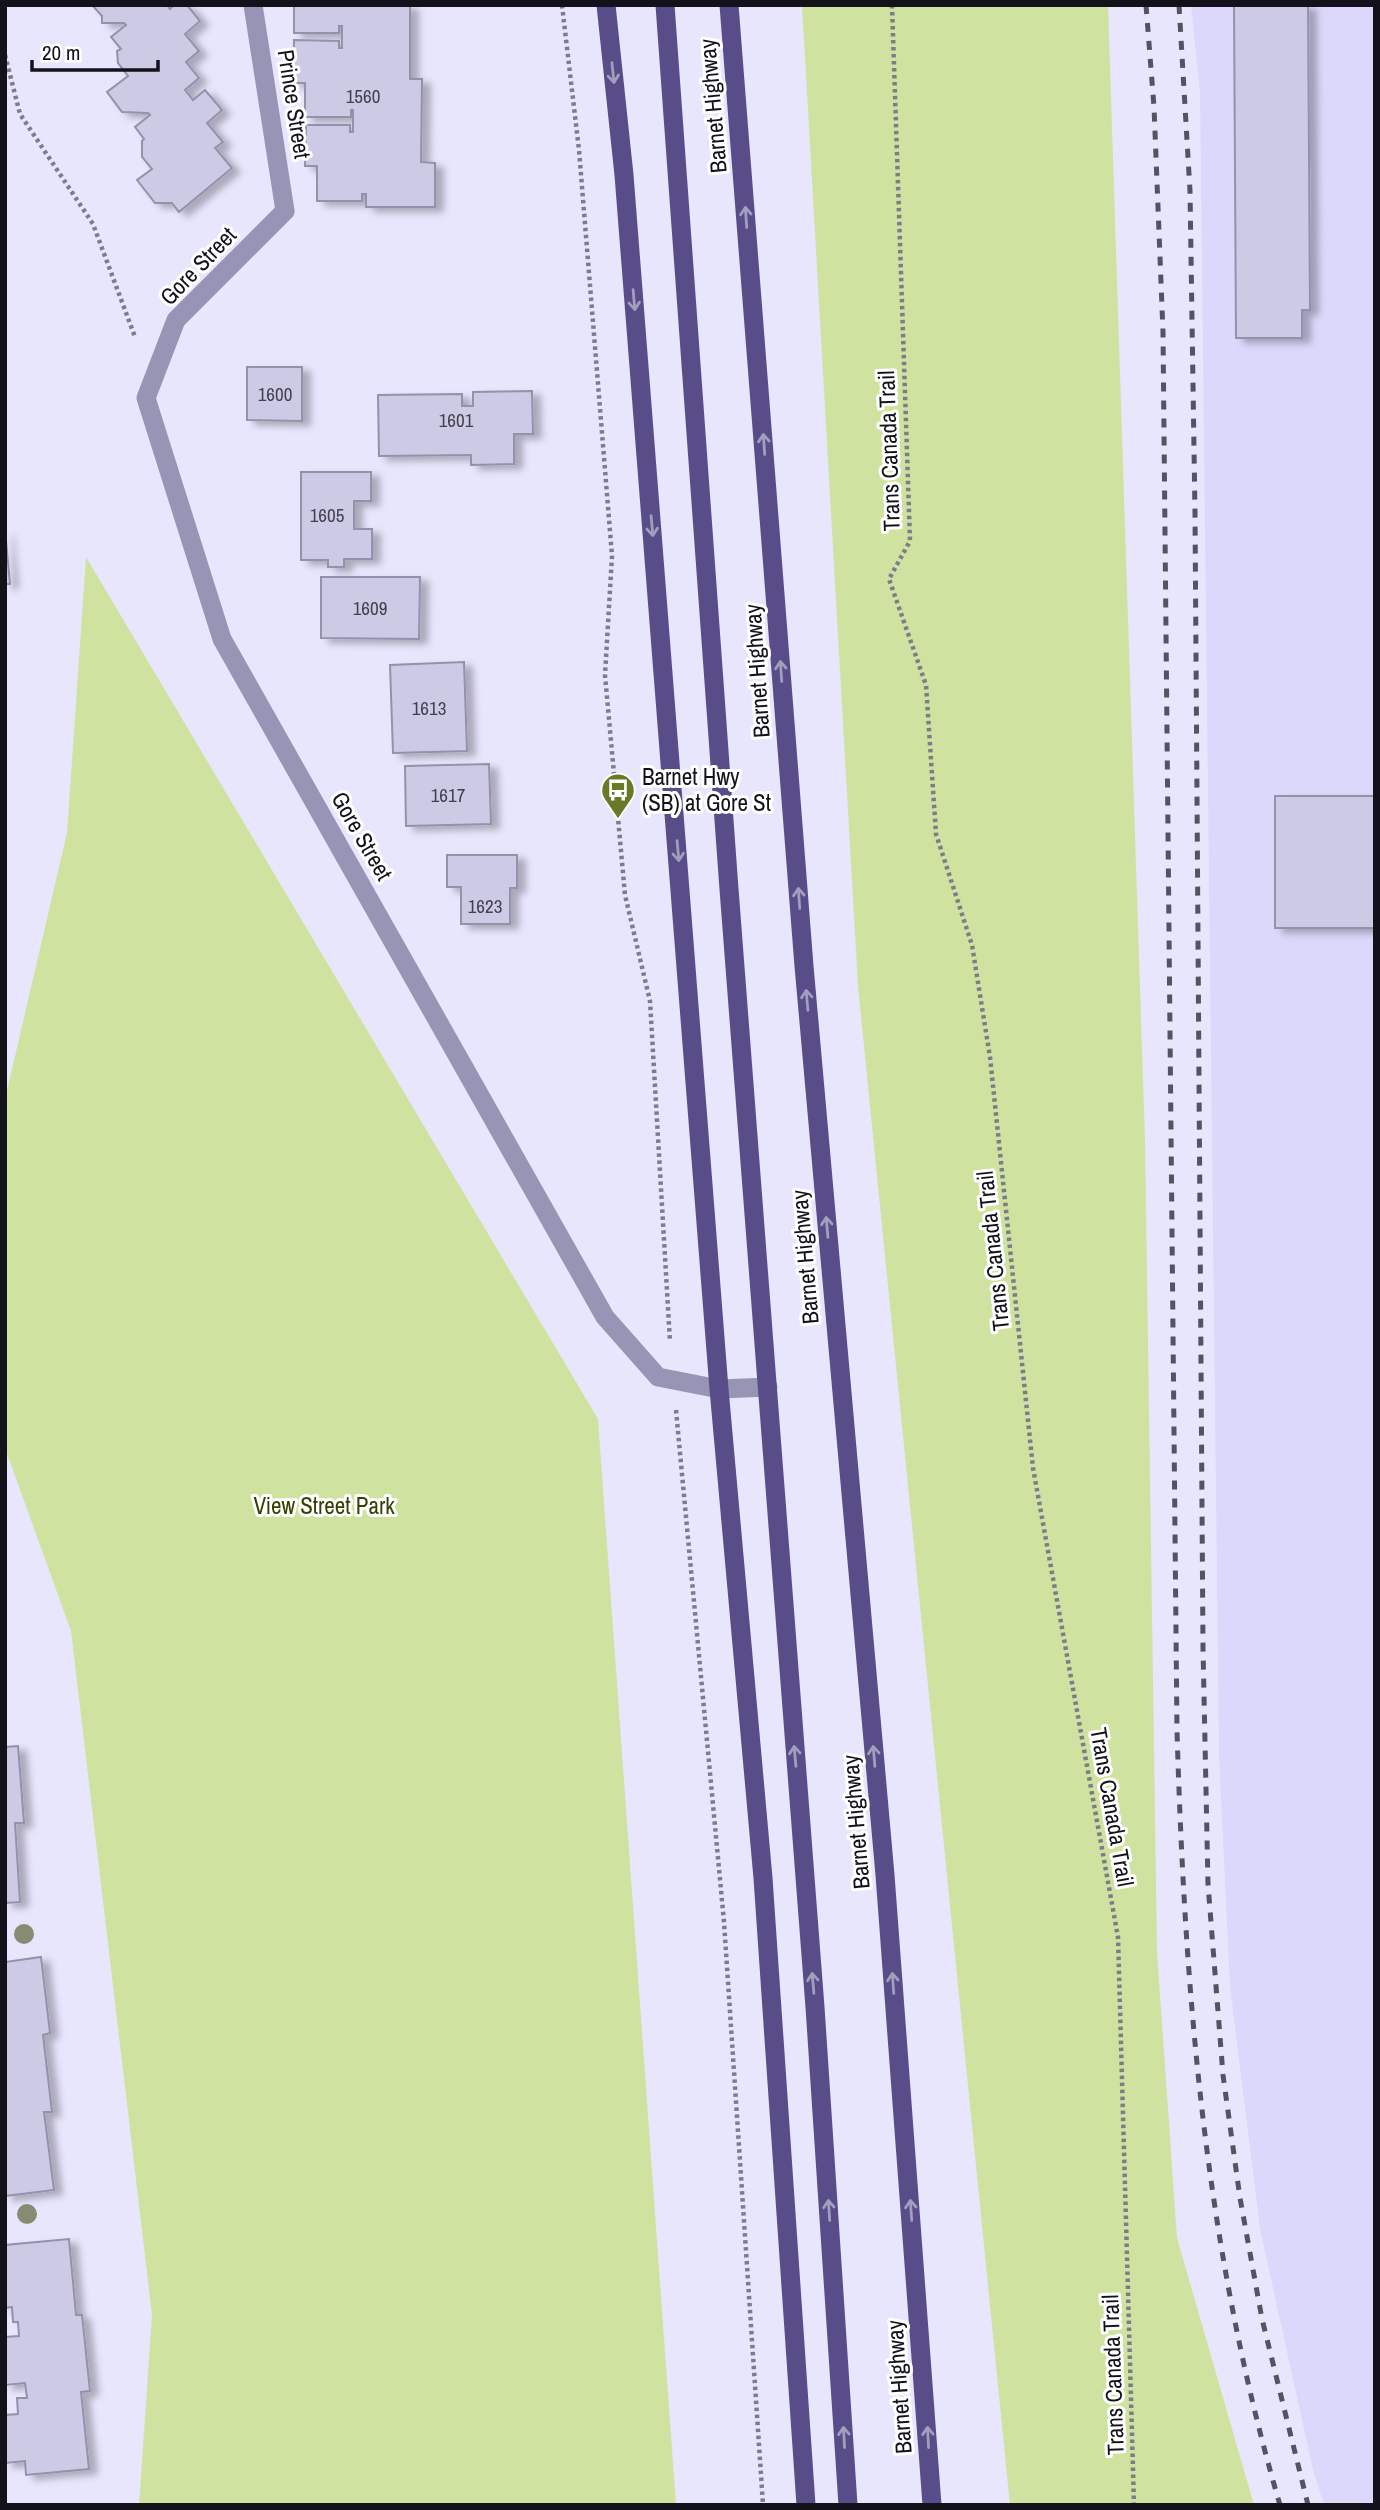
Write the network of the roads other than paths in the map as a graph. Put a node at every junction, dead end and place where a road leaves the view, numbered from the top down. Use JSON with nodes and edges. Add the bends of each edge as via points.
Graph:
{"nodes":[{"id":1,"x":253,"y":5,"type":"edge"},
{"id":2,"x":606,"y":5,"type":"edge"},
{"id":3,"x":666,"y":5,"type":"edge"},
{"id":4,"x":729,"y":5,"type":"edge"},
{"id":5,"x":285,"y":211,"type":"joint"},
{"id":6,"x":768,"y":1387,"type":"junction"},
{"id":7,"x":719,"y":1390,"type":"junction"},
{"id":8,"x":806,"y":2505,"type":"edge"},
{"id":9,"x":848,"y":2505,"type":"edge"},
{"id":10,"x":932,"y":2505,"type":"edge"}],
"edges":[{"from":1,"to":5,"type":"street","name":"Prince Street"},
{"from":2,"to":7,"type":"main road","one_way":true,"via":[[625,188]]},
{"from":3,"to":6,"type":"main road"},
{"from":10,"to":4,"type":"main road","name":"Barnet Highway","one_way":true,"via":[[885,1875],[806,980]]},
{"from":5,"to":7,"type":"street","name":"Gore Street","via":[[176,320],[146,398],[222,639],[606,1317],[658,1377]]},
{"from":6,"to":7,"type":"street","name":"Gore Street"},
{"from":9,"to":6,"type":"main road","one_way":true},
{"from":7,"to":8,"type":"main road","via":[[763,1878]]}]}
